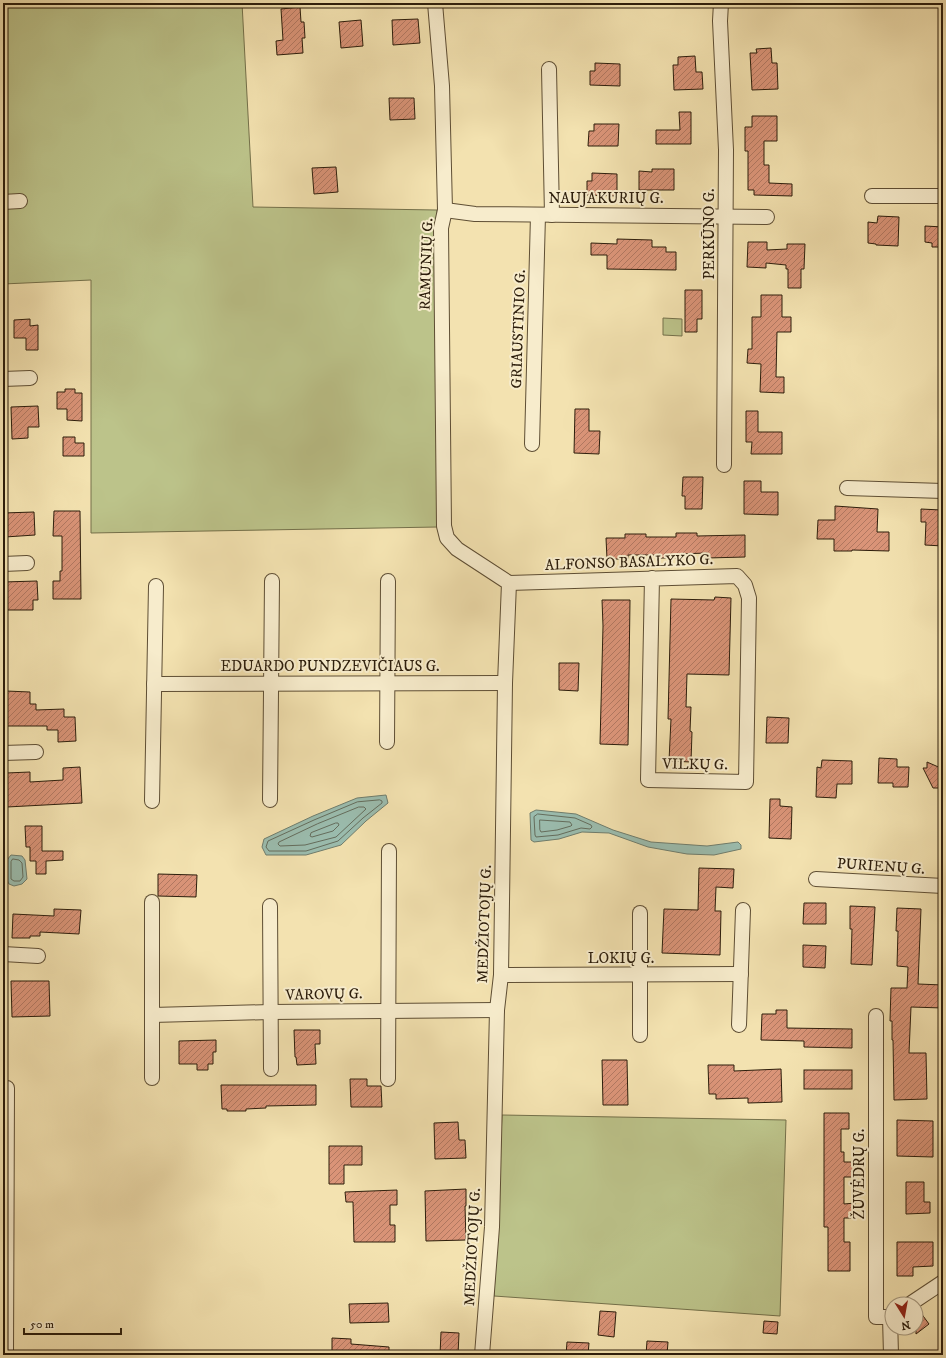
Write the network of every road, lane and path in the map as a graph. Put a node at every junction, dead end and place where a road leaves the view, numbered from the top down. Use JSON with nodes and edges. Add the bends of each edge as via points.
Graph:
{"nodes":[{"id":1,"x":435,"y":3,"type":"edge"},
{"id":2,"x":721,"y":3,"type":"edge"},
{"id":3,"x":549,"y":69,"type":"dead end"},
{"id":4,"x":872,"y":196,"type":"dead end"},
{"id":5,"x":943,"y":196,"type":"edge"},
{"id":6,"x":20,"y":201,"type":"dead end"},
{"id":7,"x":3,"y":202,"type":"edge"},
{"id":8,"x":445,"y":210,"type":"junction"},
{"id":9,"x":538,"y":215,"type":"junction"},
{"id":10,"x":552,"y":215,"type":"junction"},
{"id":11,"x":726,"y":215,"type":"junction"},
{"id":12,"x":767,"y":216,"type":"dead end"},
{"id":13,"x":30,"y":378,"type":"dead end"},
{"id":14,"x":3,"y":379,"type":"edge"},
{"id":15,"x":532,"y":444,"type":"dead end"},
{"id":16,"x":724,"y":465,"type":"dead end"},
{"id":17,"x":847,"y":488,"type":"dead end"},
{"id":18,"x":943,"y":491,"type":"edge"},
{"id":19,"x":3,"y":564,"type":"edge"},
{"id":20,"x":27,"y":564,"type":"dead end"},
{"id":21,"x":652,"y":578,"type":"junction"},
{"id":22,"x":272,"y":581,"type":"dead end"},
{"id":23,"x":388,"y":582,"type":"dead end"},
{"id":24,"x":509,"y":583,"type":"junction"},
{"id":25,"x":745,"y":585,"type":"joint"},
{"id":26,"x":156,"y":586,"type":"dead end"},
{"id":27,"x":388,"y":683,"type":"junction"},
{"id":28,"x":506,"y":683,"type":"junction"},
{"id":29,"x":154,"y":684,"type":"junction"},
{"id":30,"x":271,"y":684,"type":"junction"},
{"id":31,"x":387,"y":742,"type":"dead end"},
{"id":32,"x":36,"y":752,"type":"dead end"},
{"id":33,"x":3,"y":753,"type":"edge"},
{"id":34,"x":270,"y":800,"type":"dead end"},
{"id":35,"x":152,"y":801,"type":"dead end"},
{"id":36,"x":389,"y":851,"type":"dead end"},
{"id":37,"x":816,"y":879,"type":"dead end"},
{"id":38,"x":943,"y":886,"type":"edge"},
{"id":39,"x":152,"y":902,"type":"dead end"},
{"id":40,"x":270,"y":906,"type":"dead end"},
{"id":41,"x":743,"y":910,"type":"dead end"},
{"id":42,"x":640,"y":913,"type":"dead end"},
{"id":43,"x":3,"y":954,"type":"edge"},
{"id":44,"x":38,"y":956,"type":"dead end"},
{"id":45,"x":741,"y":974,"type":"junction"},
{"id":46,"x":502,"y":975,"type":"junction"},
{"id":47,"x":640,"y":975,"type":"junction"},
{"id":48,"x":388,"y":1010,"type":"junction"},
{"id":49,"x":497,"y":1010,"type":"junction"},
{"id":50,"x":270,"y":1012,"type":"junction"},
{"id":51,"x":152,"y":1015,"type":"junction"},
{"id":52,"x":876,"y":1016,"type":"dead end"},
{"id":53,"x":739,"y":1025,"type":"dead end"},
{"id":54,"x":640,"y":1035,"type":"dead end"},
{"id":55,"x":271,"y":1069,"type":"dead end"},
{"id":56,"x":152,"y":1078,"type":"dead end"},
{"id":57,"x":388,"y":1079,"type":"dead end"},
{"id":58,"x":7,"y":1088,"type":"dead end"},
{"id":59,"x":943,"y":1282,"type":"edge"},
{"id":60,"x":922,"y":1296,"type":"edge"},
{"id":61,"x":884,"y":1317,"type":"edge"},
{"id":62,"x":891,"y":1336,"type":"edge"},
{"id":63,"x":6,"y":1355,"type":"edge"},
{"id":64,"x":482,"y":1355,"type":"edge"},
{"id":65,"x":891,"y":1355,"type":"edge"}],
"edges":[{"from":1,"to":8,"type":"street","name":"RAMUNIŲ G.","via":[[442,86]]},
{"from":2,"to":11,"type":"street","name":"PERKŪNO G."},
{"from":3,"to":10,"type":"street"},
{"from":4,"to":5,"type":"street"},
{"from":6,"to":7,"type":"street"},
{"from":8,"to":9,"type":"street","name":"NAUJAKURIŲ G.","via":[[475,214]]},
{"from":8,"to":24,"type":"street","name":"RAMUNIŲ G.","via":[[441,228],[444,526],[447,538],[457,549]]},
{"from":9,"to":10,"type":"street","name":"NAUJAKURIŲ G."},
{"from":9,"to":15,"type":"street","name":"GRIAUSTINIO G."},
{"from":10,"to":11,"type":"street","name":"NAUJAKURIŲ G."},
{"from":11,"to":12,"type":"street","name":"NAUJAKURIŲ G."},
{"from":11,"to":16,"type":"street","name":"PERKŪNO G."},
{"from":13,"to":14,"type":"street"},
{"from":17,"to":18,"type":"street"},
{"from":19,"to":20,"type":"street"},
{"from":21,"to":24,"type":"street","name":"ALFONSO BASALYKO G."},
{"from":21,"to":25,"type":"street","name":"ALFONSO BASALYKO G.","via":[[737,576]]},
{"from":21,"to":25,"type":"street","name":"VILKŲ G.","via":[[648,780],[746,782],[749,598]]},
{"from":22,"to":30,"type":"street"},
{"from":23,"to":27,"type":"street"},
{"from":24,"to":28,"type":"street","name":"MEDŽIOTOJŲ G."},
{"from":26,"to":29,"type":"street"},
{"from":27,"to":28,"type":"street","name":"EDUARDO PUNDZEVIČIAUS G."},
{"from":27,"to":30,"type":"street","name":"EDUARDO PUNDZEVIČIAUS G."},
{"from":27,"to":31,"type":"street"},
{"from":28,"to":46,"type":"street","name":"MEDŽIOTOJŲ G."},
{"from":29,"to":30,"type":"street","name":"EDUARDO PUNDZEVIČIAUS G."},
{"from":29,"to":35,"type":"street"},
{"from":30,"to":34,"type":"street"},
{"from":32,"to":33,"type":"street"},
{"from":36,"to":48,"type":"street"},
{"from":37,"to":38,"type":"street","name":"PURIENŲ G."},
{"from":39,"to":51,"type":"street"},
{"from":40,"to":50,"type":"street"},
{"from":41,"to":45,"type":"street"},
{"from":42,"to":47,"type":"street"},
{"from":43,"to":44,"type":"street"},
{"from":45,"to":47,"type":"street","name":"LOKIŲ G."},
{"from":45,"to":53,"type":"street"},
{"from":46,"to":47,"type":"street","name":"LOKIŲ G."},
{"from":46,"to":49,"type":"street","name":"MEDŽIOTOJŲ G."},
{"from":47,"to":54,"type":"street"},
{"from":48,"to":49,"type":"street","name":"VAROVŲ G."},
{"from":48,"to":50,"type":"street","name":"VAROVŲ G."},
{"from":48,"to":57,"type":"street"},
{"from":49,"to":64,"type":"street","name":"MEDŽIOTOJŲ G.","via":[[492,1227]]},
{"from":50,"to":51,"type":"street","name":"VAROVŲ G."},
{"from":50,"to":55,"type":"street"},
{"from":51,"to":56,"type":"street"},
{"from":52,"to":61,"type":"street","name":"ŽUVĖDRŲ G.","via":[[876,1318]]},
{"from":58,"to":63,"type":"street"},
{"from":59,"to":60,"type":"street"},
{"from":62,"to":65,"type":"street"}]}
